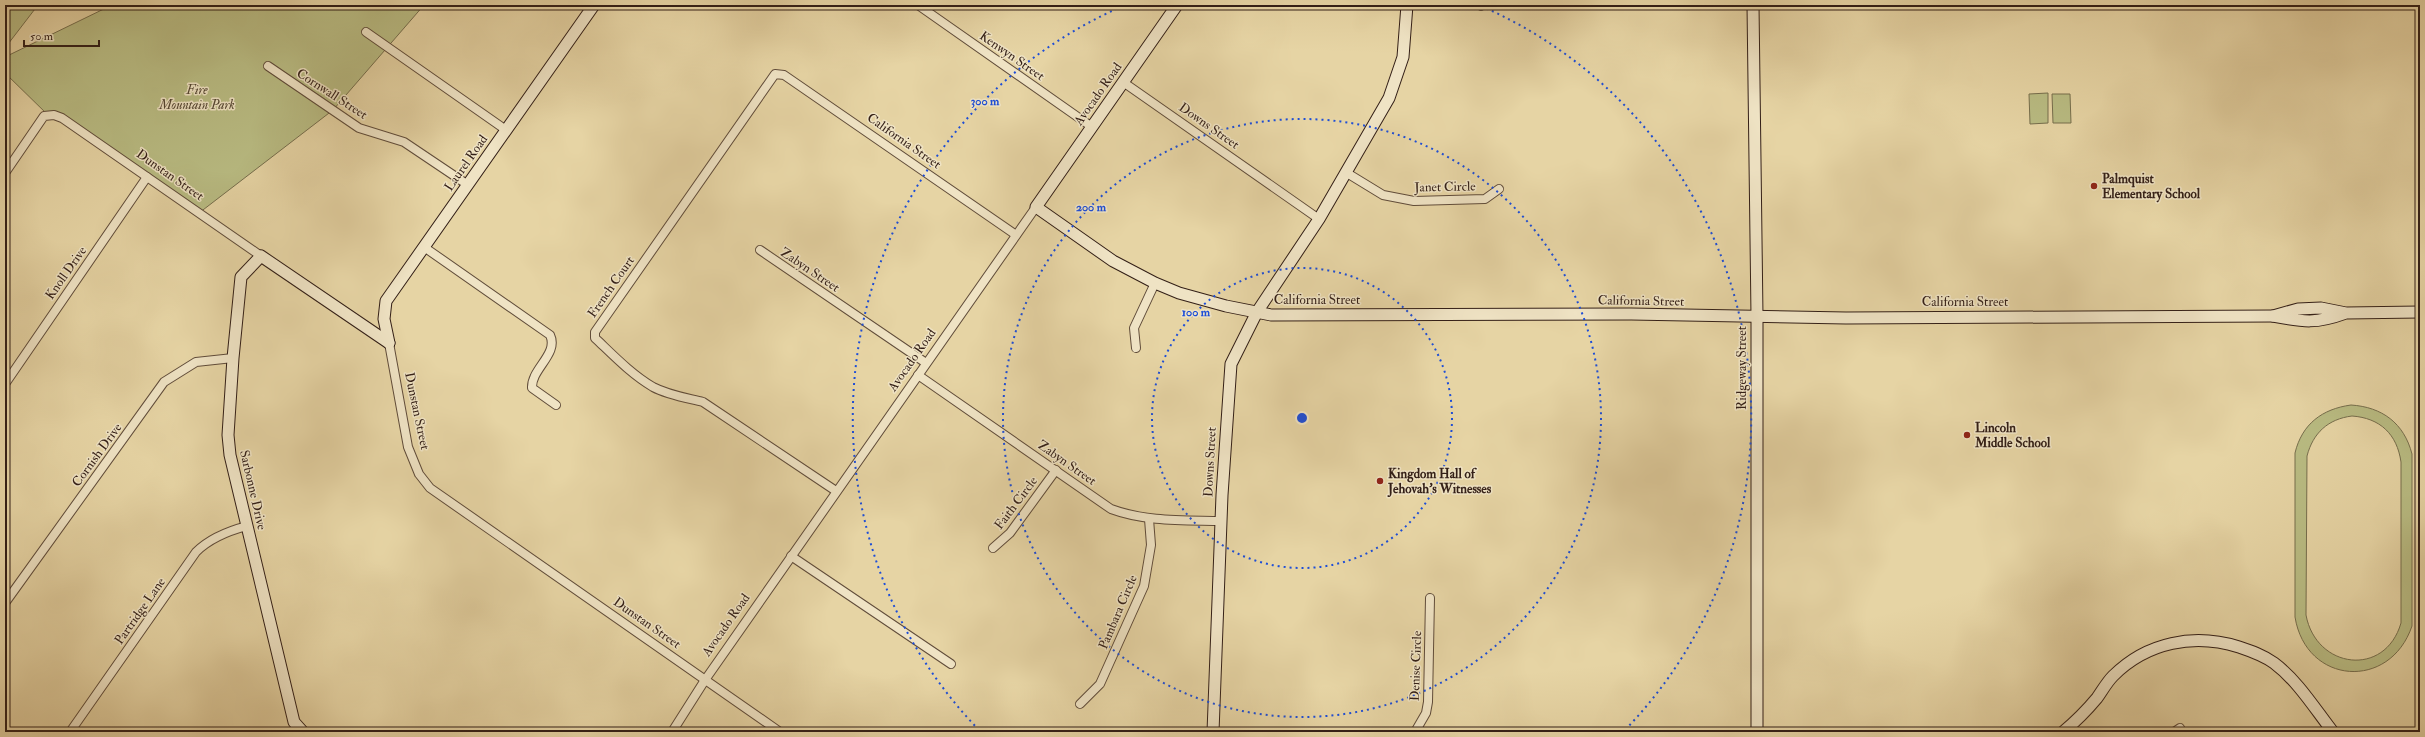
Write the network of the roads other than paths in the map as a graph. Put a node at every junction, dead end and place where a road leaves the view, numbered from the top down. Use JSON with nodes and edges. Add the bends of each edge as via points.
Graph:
{"nodes":[{"id":1,"x":594,"y":5,"type":"edge"},
{"id":2,"x":918,"y":5,"type":"edge"},
{"id":3,"x":1177,"y":5,"type":"edge"},
{"id":4,"x":1407,"y":5,"type":"edge"},
{"id":5,"x":1753,"y":5,"type":"edge"},
{"id":6,"x":366,"y":32,"type":"dead end"},
{"id":7,"x":268,"y":66,"type":"dead end"},
{"id":8,"x":775,"y":74,"type":"joint"},
{"id":9,"x":1123,"y":82,"type":"junction"},
{"id":10,"x":1092,"y":127,"type":"junction"},
{"id":11,"x":506,"y":130,"type":"junction"},
{"id":12,"x":5,"y":173,"type":"edge"},
{"id":13,"x":1347,"y":173,"type":"junction"},
{"id":14,"x":147,"y":177,"type":"junction"},
{"id":15,"x":468,"y":185,"type":"junction"},
{"id":16,"x":1499,"y":189,"type":"dead end"},
{"id":17,"x":1036,"y":207,"type":"junction"},
{"id":18,"x":1319,"y":219,"type":"junction"},
{"id":19,"x":1016,"y":235,"type":"junction"},
{"id":20,"x":424,"y":247,"type":"junction"},
{"id":21,"x":760,"y":250,"type":"dead end"},
{"id":22,"x":261,"y":256,"type":"junction"},
{"id":23,"x":1155,"y":283,"type":"junction"},
{"id":24,"x":1257,"y":312,"type":"junction"},
{"id":25,"x":2420,"y":312,"type":"edge"},
{"id":26,"x":1757,"y":316,"type":"junction"},
{"id":27,"x":389,"y":343,"type":"junction"},
{"id":28,"x":1136,"y":348,"type":"dead end"},
{"id":29,"x":233,"y":358,"type":"junction"},
{"id":30,"x":926,"y":363,"type":"junction"},
{"id":31,"x":918,"y":375,"type":"junction"},
{"id":32,"x":5,"y":384,"type":"edge"},
{"id":33,"x":556,"y":405,"type":"dead end"},
{"id":34,"x":1056,"y":470,"type":"junction"},
{"id":35,"x":836,"y":491,"type":"junction"},
{"id":36,"x":1149,"y":519,"type":"junction"},
{"id":37,"x":1221,"y":521,"type":"junction"},
{"id":38,"x":247,"y":526,"type":"junction"},
{"id":39,"x":993,"y":548,"type":"dead end"},
{"id":40,"x":791,"y":556,"type":"junction"},
{"id":41,"x":1430,"y":598,"type":"dead end"},
{"id":42,"x":5,"y":603,"type":"edge"},
{"id":43,"x":951,"y":664,"type":"dead end"},
{"id":44,"x":705,"y":680,"type":"junction"},
{"id":45,"x":1080,"y":704,"type":"dead end"},
{"id":46,"x":70,"y":732,"type":"edge"},
{"id":47,"x":303,"y":732,"type":"edge"},
{"id":48,"x":672,"y":732,"type":"edge"},
{"id":49,"x":780,"y":732,"type":"edge"},
{"id":50,"x":1213,"y":732,"type":"edge"},
{"id":51,"x":1415,"y":732,"type":"edge"},
{"id":52,"x":1757,"y":732,"type":"edge"},
{"id":53,"x":2062,"y":732,"type":"edge"},
{"id":54,"x":2333,"y":732,"type":"edge"}],
"edges":[{"from":1,"to":11,"type":"street","name":"Laurel Road"},
{"from":2,"to":10,"type":"street","name":"Kenwyn Street"},
{"from":3,"to":9,"type":"street","name":"Avocado Road"},
{"from":4,"to":13,"type":"street","name":"Downs Street","via":[[1403,57],[1389,98]]},
{"from":5,"to":26,"type":"street","name":"Ridgeway Street"},
{"from":6,"to":11,"type":"street"},
{"from":7,"to":15,"type":"street","name":"Cornwall Street","via":[[359,128],[404,142]]},
{"from":8,"to":19,"type":"street","name":"California Street","via":[[784,75]]},
{"from":8,"to":35,"type":"street","name":"French Court","via":[[595,332],[595,338],[653,387],[679,397],[703,402]]},
{"from":9,"to":10,"type":"street","name":"Avocado Road"},
{"from":9,"to":18,"type":"street","name":"Downs Street"},
{"from":10,"to":17,"type":"street","name":"Avocado Road"},
{"from":11,"to":15,"type":"street","name":"Laurel Road"},
{"from":12,"to":14,"type":"street","name":"Dunstan Street","via":[[44,116],[49,116],[62,118]]},
{"from":13,"to":16,"type":"street","name":"Janet Circle","via":[[1383,195],[1414,201],[1485,198]]},
{"from":13,"to":18,"type":"street","name":"Downs Street"},
{"from":14,"to":22,"type":"street","name":"Dunstan Street"},
{"from":14,"to":32,"type":"street","name":"Knoll Drive"},
{"from":15,"to":20,"type":"street","name":"Laurel Road"},
{"from":17,"to":19,"type":"street","name":"Avocado Road"},
{"from":17,"to":23,"type":"street","name":"California Street","via":[[1113,261]]},
{"from":18,"to":24,"type":"street","name":"Downs Street"},
{"from":19,"to":30,"type":"street","name":"Avocado Road"},
{"from":20,"to":27,"type":"street","name":"Laurel Road","via":[[386,301],[384,319]]},
{"from":20,"to":33,"type":"street","via":[[550,335],[553,341],[551,349],[532,380],[532,388]]},
{"from":21,"to":30,"type":"street","name":"Zabyn Street"},
{"from":22,"to":27,"type":"street","name":"Dunstan Street"},
{"from":22,"to":29,"type":"street","name":"Sarbonne Drive","via":[[241,277]]},
{"from":23,"to":24,"type":"street","name":"California Street","via":[[1179,293]]},
{"from":23,"to":28,"type":"street","via":[[1134,328]]},
{"from":24,"to":26,"type":"street","name":"California Street","via":[[1271,316]]},
{"from":24,"to":37,"type":"street","name":"Downs Street","via":[[1231,364]]},
{"from":25,"to":26,"type":"street","name":"California Street","via":[[2346,313],[2321,308],[2298,309],[2273,316]]},
{"from":26,"to":52,"type":"street","name":"Ridgeway Street"},
{"from":27,"to":44,"type":"street","name":"Dunstan Street","via":[[408,447],[418,474],[430,488]]},
{"from":29,"to":38,"type":"street","name":"Sarbonne Drive","via":[[229,450]]},
{"from":29,"to":42,"type":"street","name":"Cornish Drive","via":[[196,362],[164,382]]},
{"from":30,"to":31,"type":"street","name":"Avocado Road"},
{"from":31,"to":34,"type":"street","name":"Zabyn Street"},
{"from":31,"to":35,"type":"street","name":"Avocado Road"},
{"from":34,"to":36,"type":"street","name":"Zabyn Street","via":[[1112,509]]},
{"from":34,"to":39,"type":"street","name":"Faith Circle","via":[[1010,534]]},
{"from":35,"to":40,"type":"street","name":"Avocado Road"},
{"from":36,"to":37,"type":"street","name":"Zabyn Street"},
{"from":36,"to":45,"type":"street","name":"Pambara Circle","via":[[1151,545],[1144,586],[1100,684]]},
{"from":37,"to":50,"type":"street","name":"Downs Street"},
{"from":38,"to":46,"type":"street","name":"Partridge Lane","via":[[224,533],[196,552]]},
{"from":38,"to":47,"type":"street","name":"Sarbonne Drive","via":[[294,722]]},
{"from":40,"to":43,"type":"street"},
{"from":40,"to":44,"type":"street","name":"Avocado Road"},
{"from":41,"to":51,"type":"street","name":"Denise Circle","via":[[1428,702],[1426,713]]},
{"from":44,"to":48,"type":"street","name":"Avocado Road"},
{"from":44,"to":49,"type":"street","name":"Dunstan Street"},
{"from":53,"to":54,"type":"street","via":[[2096,698],[2113,676],[2131,662],[2162,644],[2182,640],[2217,640],[2263,656],[2291,679]]}]}
